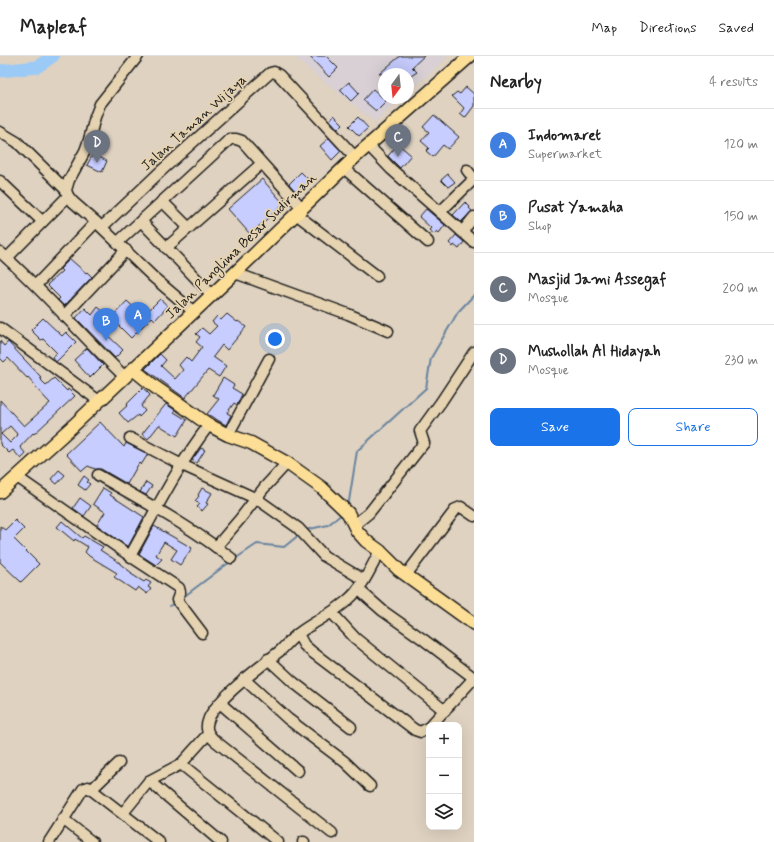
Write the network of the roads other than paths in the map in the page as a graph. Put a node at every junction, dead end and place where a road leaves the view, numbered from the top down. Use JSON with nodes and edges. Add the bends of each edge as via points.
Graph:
{"nodes":[{"id":1,"x":138,"y":56,"type":"edge"},
{"id":2,"x":470,"y":56,"type":"edge"},
{"id":3,"x":0,"y":132,"type":"edge"},
{"id":4,"x":369,"y":146,"type":"junction"},
{"id":5,"x":355,"y":157,"type":"junction"},
{"id":6,"x":261,"y":164,"type":"junction"},
{"id":7,"x":344,"y":168,"type":"junction"},
{"id":8,"x":467,"y":170,"type":"dead end"},
{"id":9,"x":474,"y":179,"type":"edge"},
{"id":10,"x":0,"y":182,"type":"edge"},
{"id":11,"x":67,"y":193,"type":"junction"},
{"id":12,"x":162,"y":201,"type":"junction"},
{"id":13,"x":299,"y":211,"type":"junction"},
{"id":14,"x":440,"y":212,"type":"junction"},
{"id":15,"x":474,"y":217,"type":"edge"},
{"id":16,"x":42,"y":221,"type":"junction"},
{"id":17,"x":141,"y":221,"type":"junction"},
{"id":18,"x":99,"y":224,"type":"junction"},
{"id":19,"x":189,"y":228,"type":"junction"},
{"id":20,"x":462,"y":232,"type":"junction"},
{"id":21,"x":118,"y":242,"type":"junction"},
{"id":22,"x":428,"y":242,"type":"dead end"},
{"id":23,"x":474,"y":242,"type":"edge"},
{"id":24,"x":166,"y":248,"type":"junction"},
{"id":25,"x":126,"y":250,"type":"junction"},
{"id":26,"x":3,"y":255,"type":"edge"},
{"id":27,"x":235,"y":273,"type":"junction"},
{"id":28,"x":378,"y":276,"type":"dead end"},
{"id":29,"x":36,"y":285,"type":"junction"},
{"id":30,"x":212,"y":295,"type":"junction"},
{"id":31,"x":194,"y":312,"type":"junction"},
{"id":32,"x":64,"y":316,"type":"junction"},
{"id":33,"x":0,"y":328,"type":"edge"},
{"id":34,"x":388,"y":331,"type":"dead end"},
{"id":35,"x":474,"y":352,"type":"edge"},
{"id":36,"x":269,"y":359,"type":"dead end"},
{"id":37,"x":129,"y":373,"type":"junction"},
{"id":38,"x":99,"y":401,"type":"junction"},
{"id":39,"x":208,"y":425,"type":"junction"},
{"id":40,"x":228,"y":435,"type":"junction"},
{"id":41,"x":130,"y":438,"type":"dead end"},
{"id":42,"x":287,"y":463,"type":"junction"},
{"id":43,"x":182,"y":465,"type":"junction"},
{"id":44,"x":98,"y":475,"type":"dead end"},
{"id":45,"x":17,"y":477,"type":"junction"},
{"id":46,"x":0,"y":492,"type":"edge"},
{"id":47,"x":257,"y":499,"type":"junction"},
{"id":48,"x":157,"y":508,"type":"junction"},
{"id":49,"x":474,"y":516,"type":"edge"},
{"id":50,"x":354,"y":525,"type":"junction"},
{"id":51,"x":216,"y":547,"type":"junction"},
{"id":52,"x":380,"y":551,"type":"junction"},
{"id":53,"x":130,"y":556,"type":"junction"},
{"id":54,"x":231,"y":558,"type":"dead end"},
{"id":55,"x":406,"y":575,"type":"junction"},
{"id":56,"x":364,"y":580,"type":"junction"},
{"id":57,"x":358,"y":589,"type":"junction"},
{"id":58,"x":332,"y":613,"type":"junction"},
{"id":59,"x":474,"y":624,"type":"edge"},
{"id":60,"x":202,"y":633,"type":"dead end"},
{"id":61,"x":298,"y":634,"type":"junction"},
{"id":62,"x":268,"y":659,"type":"junction"},
{"id":63,"x":474,"y":678,"type":"edge"},
{"id":64,"x":244,"y":679,"type":"junction"},
{"id":65,"x":220,"y":703,"type":"junction"},
{"id":66,"x":445,"y":711,"type":"junction"},
{"id":67,"x":434,"y":722,"type":"edge"},
{"id":68,"x":352,"y":727,"type":"dead end"},
{"id":69,"x":426,"y":729,"type":"edge"},
{"id":70,"x":208,"y":734,"type":"junction"},
{"id":71,"x":119,"y":763,"type":"dead end"},
{"id":72,"x":181,"y":764,"type":"junction"},
{"id":73,"x":298,"y":771,"type":"dead end"},
{"id":74,"x":149,"y":781,"type":"junction"},
{"id":75,"x":370,"y":786,"type":"dead end"},
{"id":76,"x":92,"y":789,"type":"junction"},
{"id":77,"x":123,"y":813,"type":"junction"},
{"id":78,"x":63,"y":819,"type":"junction"},
{"id":79,"x":332,"y":833,"type":"dead end"},
{"id":80,"x":49,"y":842,"type":"edge"},
{"id":81,"x":92,"y":842,"type":"edge"},
{"id":82,"x":159,"y":842,"type":"edge"},
{"id":83,"x":221,"y":842,"type":"edge"},
{"id":84,"x":278,"y":842,"type":"edge"}],
"edges":[{"from":1,"to":11,"type":"street","via":[[100,104],[85,151],[69,180]]},
{"from":2,"to":4,"type":"main road","name":"Jalan Panglima Besar Sudirman"},
{"from":3,"to":11,"type":"street","via":[[17,142]]},
{"from":4,"to":5,"type":"main road","name":"Jalan Panglima Besar Sudirman"},
{"from":4,"to":14,"type":"street"},
{"from":5,"to":7,"type":"main road","name":"Jalan Panglima Besar Sudirman"},
{"from":5,"to":18,"type":"street","name":"Jalan Taman Wijaya","via":[[279,75],[270,73]]},
{"from":6,"to":12,"type":"street","via":[[242,142],[230,139]]},
{"from":6,"to":13,"type":"street"},
{"from":6,"to":19,"type":"street"},
{"from":7,"to":13,"type":"main road","name":"Jalan Panglima Besar Sudirman"},
{"from":7,"to":22,"type":"street"},
{"from":8,"to":9,"type":"street"},
{"from":9,"to":14,"type":"street"},
{"from":10,"to":16,"type":"street"},
{"from":11,"to":16,"type":"street"},
{"from":11,"to":18,"type":"street"},
{"from":12,"to":17,"type":"street"},
{"from":12,"to":19,"type":"street"},
{"from":13,"to":27,"type":"main road","name":"Jalan Panglima Besar Sudirman"},
{"from":13,"to":28,"type":"street"},
{"from":14,"to":20,"type":"street"},
{"from":15,"to":20,"type":"street"},
{"from":16,"to":26,"type":"street"},
{"from":17,"to":21,"type":"street"},
{"from":17,"to":24,"type":"street"},
{"from":18,"to":21,"type":"street"},
{"from":18,"to":29,"type":"street"},
{"from":19,"to":24,"type":"street"},
{"from":20,"to":23,"type":"street"},
{"from":21,"to":25,"type":"street"},
{"from":24,"to":30,"type":"street"},
{"from":25,"to":31,"type":"street"},
{"from":25,"to":32,"type":"street"},
{"from":26,"to":29,"type":"street"},
{"from":27,"to":30,"type":"main road","name":"Jalan Panglima Besar Sudirman"},
{"from":27,"to":34,"type":"street"},
{"from":29,"to":32,"type":"street"},
{"from":30,"to":31,"type":"main road","name":"Jalan Panglima Besar Sudirman"},
{"from":31,"to":37,"type":"main road","name":"Jalan Panglima Besar Sudirman"},
{"from":32,"to":37,"type":"street"},
{"from":33,"to":38,"type":"street"},
{"from":35,"to":50,"type":"street","via":[[420,431],[424,443],[369,513]]},
{"from":36,"to":40,"type":"street"},
{"from":37,"to":38,"type":"main road","name":"Jalan Panglima Besar Sudirman"},
{"from":37,"to":39,"type":"main road","via":[[155,387]]},
{"from":38,"to":45,"type":"main road","name":"Jalan Panglima Besar Sudirman"},
{"from":39,"to":40,"type":"main road"},
{"from":39,"to":43,"type":"street"},
{"from":40,"to":42,"type":"main road","via":[[251,443]]},
{"from":41,"to":43,"type":"street"},
{"from":42,"to":47,"type":"street"},
{"from":42,"to":50,"type":"main road","via":[[322,488],[344,510]]},
{"from":43,"to":47,"type":"street"},
{"from":43,"to":48,"type":"street"},
{"from":44,"to":48,"type":"street"},
{"from":45,"to":46,"type":"main road","name":"Jalan Panglima Besar Sudirman"},
{"from":45,"to":53,"type":"street"},
{"from":47,"to":51,"type":"street"},
{"from":47,"to":56,"type":"street","via":[[298,528],[324,556]]},
{"from":48,"to":51,"type":"street"},
{"from":48,"to":53,"type":"street"},
{"from":49,"to":55,"type":"street","via":[[461,508],[456,509]]},
{"from":50,"to":52,"type":"main road","via":[[366,541]]},
{"from":51,"to":54,"type":"street"},
{"from":52,"to":55,"type":"main road"},
{"from":52,"to":56,"type":"street"},
{"from":53,"to":60,"type":"street","via":[[179,588],[178,603]]},
{"from":55,"to":59,"type":"main road"},
{"from":56,"to":57,"type":"street"},
{"from":57,"to":58,"type":"street"},
{"from":57,"to":63,"type":"street","via":[[383,611]]},
{"from":58,"to":61,"type":"street"},
{"from":58,"to":66,"type":"street","via":[[355,638]]},
{"from":61,"to":62,"type":"street"},
{"from":61,"to":69,"type":"street","via":[[304,645],[312,652],[415,730],[421,732]]},
{"from":62,"to":64,"type":"street"},
{"from":62,"to":68,"type":"street","via":[[292,682]]},
{"from":63,"to":66,"type":"street"},
{"from":64,"to":65,"type":"street"},
{"from":64,"to":75,"type":"street","via":[[288,719],[345,762]]},
{"from":65,"to":70,"type":"street","via":[[208,721]]},
{"from":65,"to":73,"type":"street"},
{"from":66,"to":67,"type":"street"},
{"from":70,"to":72,"type":"street"},
{"from":70,"to":79,"type":"street","via":[[247,768]]},
{"from":71,"to":76,"type":"street"},
{"from":72,"to":74,"type":"street"},
{"from":72,"to":84,"type":"street"},
{"from":74,"to":77,"type":"street"},
{"from":74,"to":83,"type":"street"},
{"from":76,"to":77,"type":"street"},
{"from":76,"to":78,"type":"street","via":[[86,787],[83,790]]},
{"from":77,"to":82,"type":"street"},
{"from":78,"to":80,"type":"street"},
{"from":78,"to":81,"type":"street"}]}
